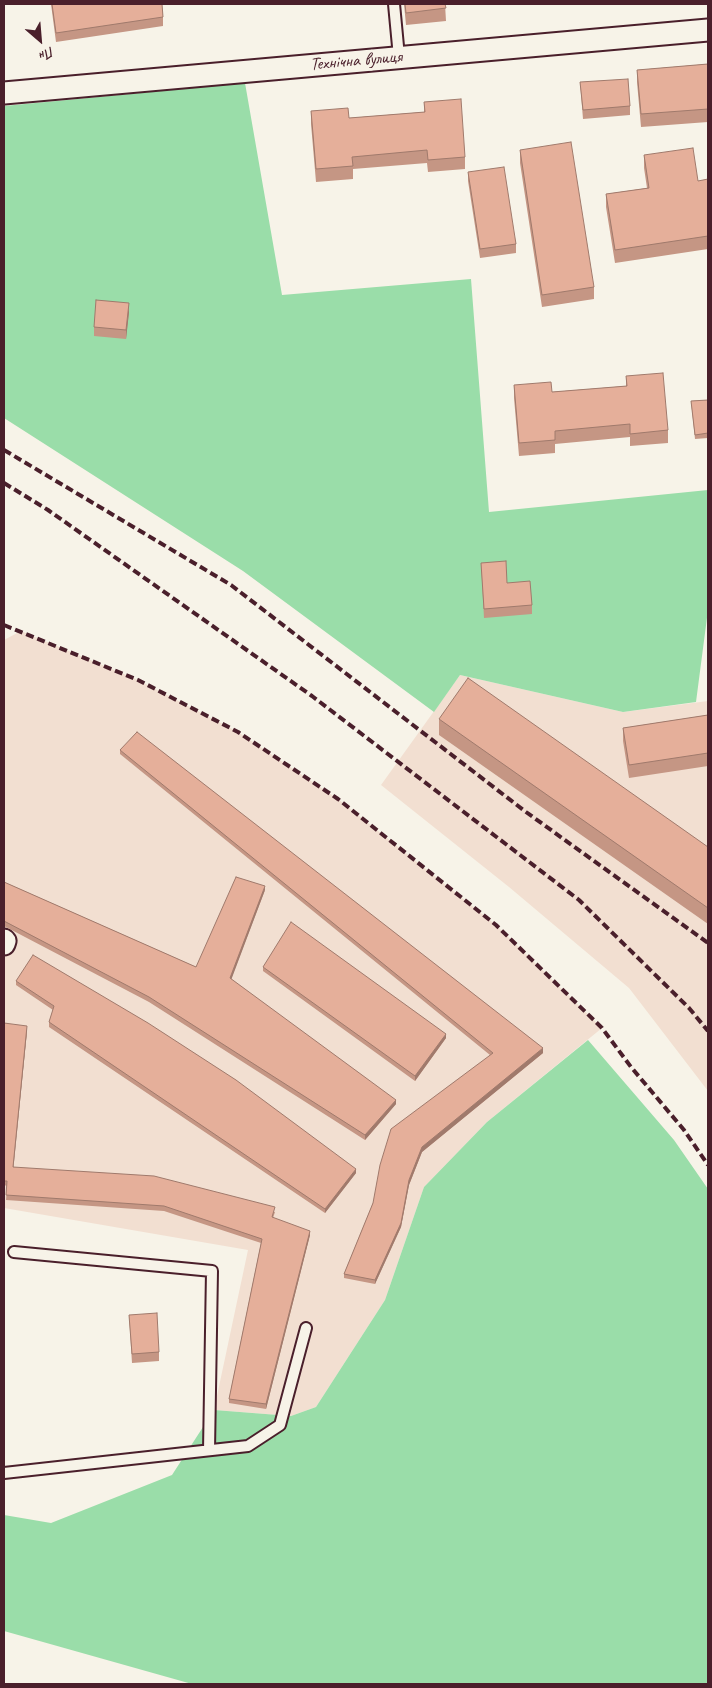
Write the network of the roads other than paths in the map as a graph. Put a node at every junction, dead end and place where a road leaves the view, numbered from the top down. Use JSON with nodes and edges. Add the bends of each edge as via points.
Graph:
{"nodes":[{"id":1,"x":394,"y":4,"type":"edge"},
{"id":2,"x":708,"y":30,"type":"edge"},
{"id":3,"x":399,"y":57,"type":"junction"},
{"id":4,"x":4,"y":93,"type":"edge"},
{"id":5,"x":4,"y":940,"type":"edge"},
{"id":6,"x":4,"y":944,"type":"edge"},
{"id":7,"x":14,"y":1252,"type":"dead end"},
{"id":8,"x":306,"y":1328,"type":"dead end"},
{"id":9,"x":209,"y":1450,"type":"junction"},
{"id":10,"x":4,"y":1473,"type":"edge"}],
"edges":[{"from":1,"to":3,"type":"lane"},
{"from":2,"to":3,"type":"street","name":"Технічна вулиця"},
{"from":3,"to":4,"type":"street","name":"Технічна вулиця"},
{"from":5,"to":6,"type":"street"},
{"from":7,"to":9,"type":"lane","via":[[212,1271]]},
{"from":8,"to":9,"type":"lane","via":[[280,1425],[248,1446]]},
{"from":9,"to":10,"type":"lane"}]}
